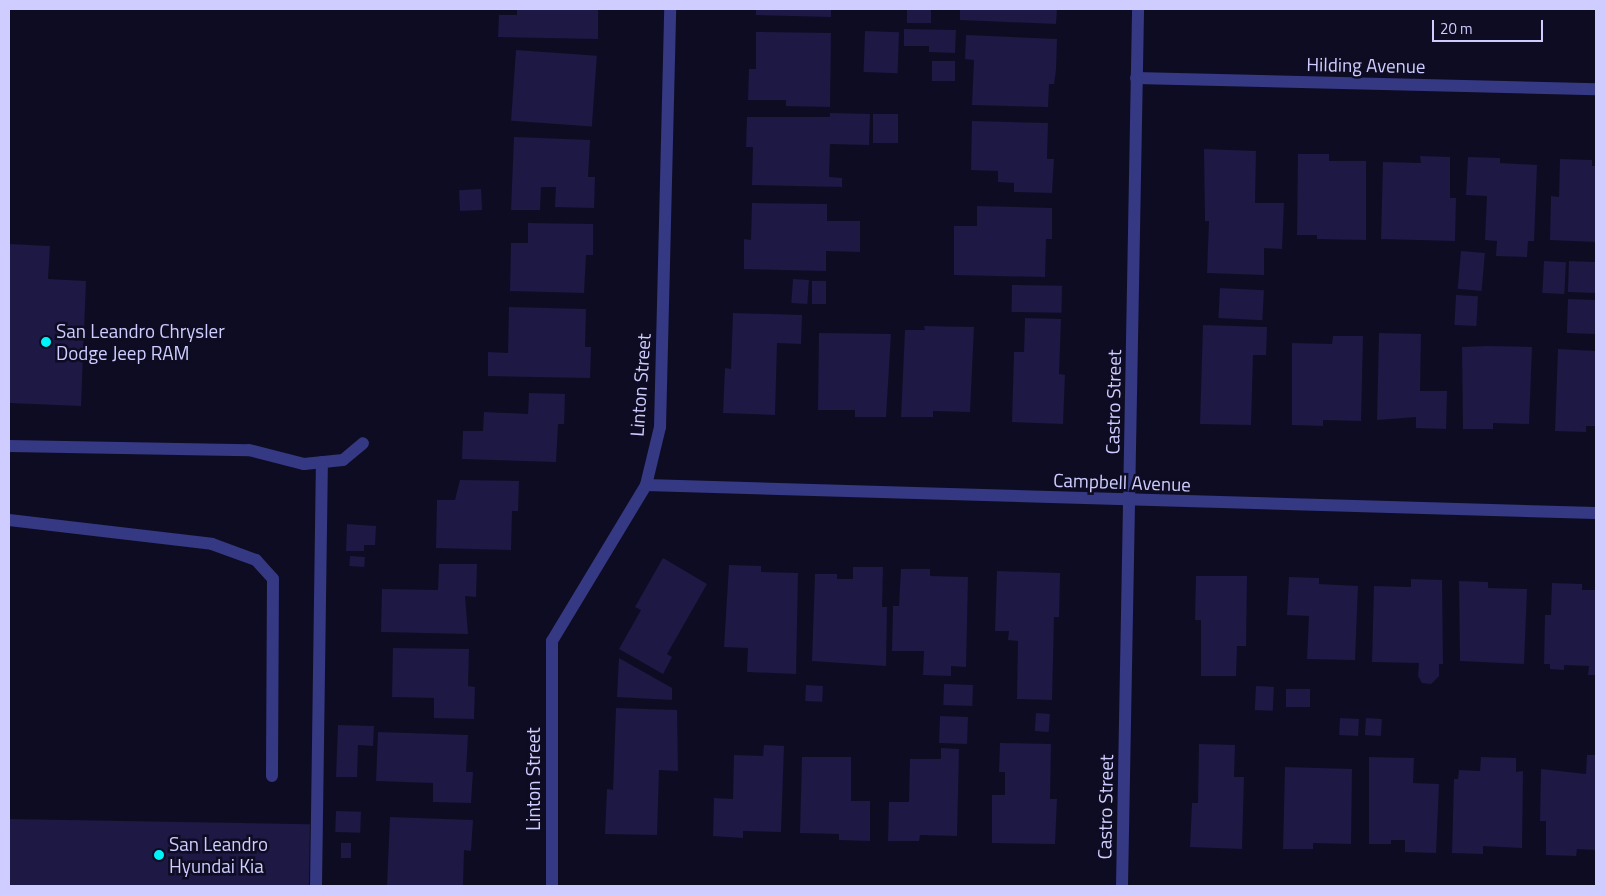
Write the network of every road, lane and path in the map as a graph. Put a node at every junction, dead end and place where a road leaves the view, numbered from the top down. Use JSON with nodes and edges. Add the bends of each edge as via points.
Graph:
{"nodes":[{"id":1,"x":670,"y":9,"type":"edge"},
{"id":2,"x":1138,"y":9,"type":"edge"},
{"id":3,"x":1136,"y":78,"type":"junction"},
{"id":4,"x":1596,"y":88,"type":"edge"},
{"id":5,"x":363,"y":443,"type":"dead end"},
{"id":6,"x":9,"y":446,"type":"edge"},
{"id":7,"x":322,"y":462,"type":"junction"},
{"id":8,"x":646,"y":485,"type":"junction"},
{"id":9,"x":1130,"y":501,"type":"junction"},
{"id":10,"x":1596,"y":513,"type":"edge"},
{"id":11,"x":9,"y":520,"type":"edge"},
{"id":12,"x":272,"y":776,"type":"dead end"},
{"id":13,"x":316,"y":886,"type":"edge"},
{"id":14,"x":552,"y":886,"type":"edge"},
{"id":15,"x":1122,"y":886,"type":"edge"}],
"edges":[{"from":1,"to":8,"type":"street","name":"Linton Street","via":[[660,426]]},
{"from":2,"to":3,"type":"street","name":"Castro Street"},
{"from":3,"to":4,"type":"street","name":"Hilding Avenue"},
{"from":3,"to":9,"type":"street","name":"Castro Street"},
{"from":5,"to":7,"type":"street","via":[[343,460]]},
{"from":6,"to":7,"type":"street","via":[[249,450],[304,464]]},
{"from":7,"to":13,"type":"street"},
{"from":8,"to":9,"type":"street","name":"Campbell Avenue"},
{"from":8,"to":14,"type":"street","name":"Linton Street","via":[[552,641]]},
{"from":9,"to":10,"type":"street","name":"Campbell Avenue"},
{"from":9,"to":15,"type":"street","name":"Castro Street"},
{"from":11,"to":12,"type":"street","via":[[212,544],[256,560],[273,579]]}]}
